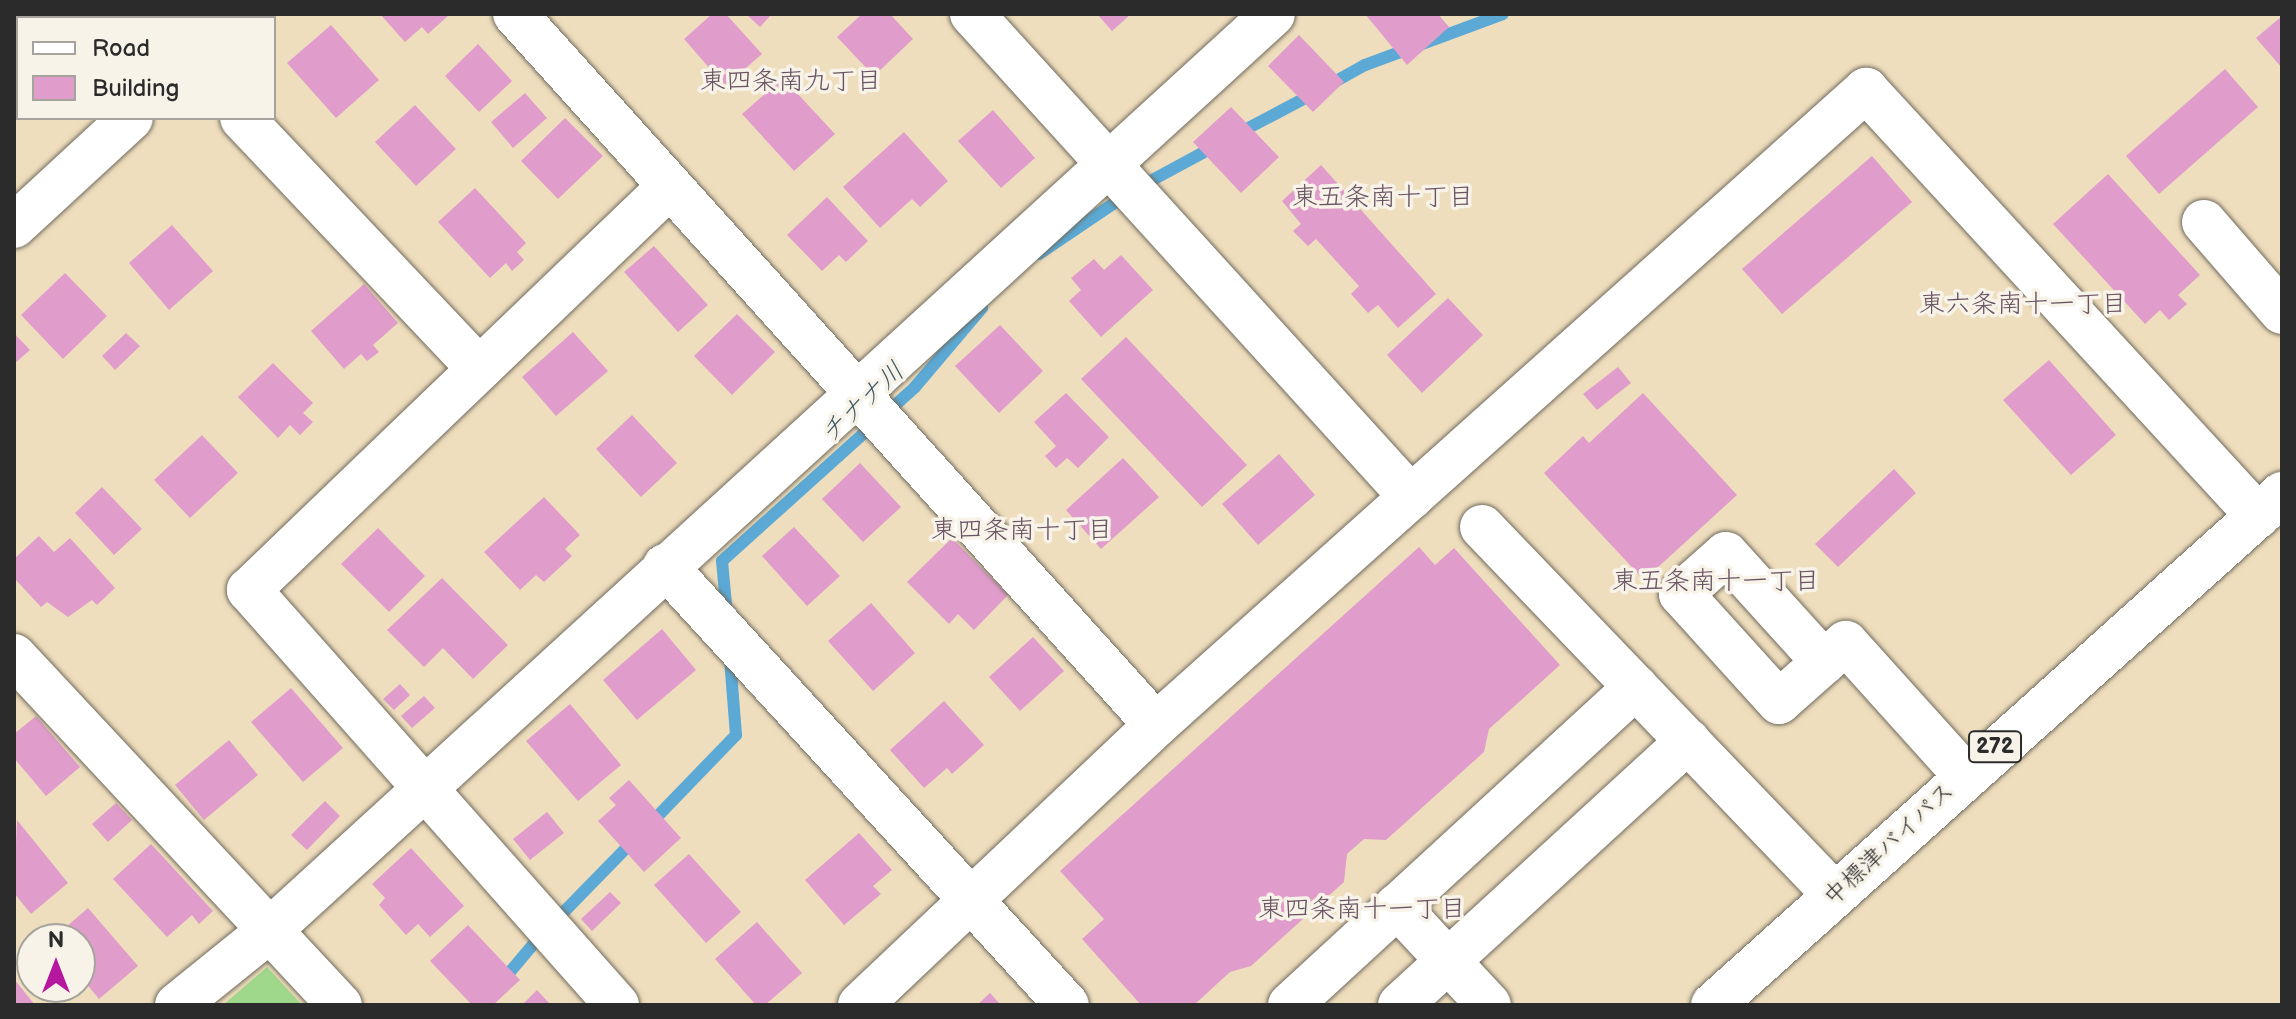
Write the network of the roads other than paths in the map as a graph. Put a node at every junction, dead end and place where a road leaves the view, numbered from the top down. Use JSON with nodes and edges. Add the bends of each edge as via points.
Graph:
{"nodes":[{"id":1,"x":515,"y":14,"type":"edge"},
{"id":2,"x":972,"y":14,"type":"edge"},
{"id":3,"x":1273,"y":14,"type":"edge"},
{"id":4,"x":129,"y":120,"type":"edge"},
{"id":5,"x":244,"y":120,"type":"edge"},
{"id":6,"x":1110,"y":167,"type":"junction"},
{"id":7,"x":670,"y":186,"type":"junction"},
{"id":8,"x":2204,"y":222,"type":"dead end"},
{"id":9,"x":14,"y":226,"type":"edge"},
{"id":10,"x":2282,"y":312,"type":"edge"},
{"id":11,"x":479,"y":369,"type":"junction"},
{"id":12,"x":855,"y":391,"type":"junction"},
{"id":13,"x":1411,"y":497,"type":"junction"},
{"id":14,"x":2270,"y":505,"type":"edge"},
{"id":15,"x":1482,"y":527,"type":"dead end"},
{"id":16,"x":665,"y":566,"type":"junction"},
{"id":17,"x":15,"y":660,"type":"edge"},
{"id":18,"x":1824,"y":662,"type":"dead end"},
{"id":19,"x":1636,"y":687,"type":"junction"},
{"id":20,"x":1156,"y":725,"type":"junction"},
{"id":21,"x":1688,"y":741,"type":"junction"},
{"id":22,"x":1964,"y":774,"type":"junction"},
{"id":23,"x":425,"y":787,"type":"junction"},
{"id":24,"x":1835,"y":895,"type":"junction"},
{"id":25,"x":971,"y":900,"type":"junction"},
{"id":26,"x":1397,"y":906,"type":"junction"},
{"id":27,"x":270,"y":930,"type":"junction"},
{"id":28,"x":1448,"y":961,"type":"junction"},
{"id":29,"x":177,"y":1005,"type":"edge"},
{"id":30,"x":340,"y":1005,"type":"edge"},
{"id":31,"x":617,"y":1005,"type":"edge"},
{"id":32,"x":860,"y":1005,"type":"edge"},
{"id":33,"x":1067,"y":1005,"type":"edge"},
{"id":34,"x":1290,"y":1005,"type":"edge"},
{"id":35,"x":1400,"y":1005,"type":"edge"},
{"id":36,"x":1489,"y":1005,"type":"edge"},
{"id":37,"x":1713,"y":1005,"type":"edge"}],
"edges":[{"from":1,"to":7,"type":"main road"},
{"from":2,"to":6,"type":"main road"},
{"from":3,"to":6,"type":"main road"},
{"from":4,"to":9,"type":"main road"},
{"from":5,"to":11,"type":"main road"},
{"from":6,"to":12,"type":"main road"},
{"from":6,"to":13,"type":"main road"},
{"from":7,"to":11,"type":"main road"},
{"from":7,"to":12,"type":"main road"},
{"from":8,"to":10,"type":"main road"},
{"from":11,"to":23,"type":"main road","via":[[249,590]]},
{"from":12,"to":16,"type":"main road"},
{"from":12,"to":20,"type":"main road"},
{"from":13,"to":14,"type":"main road","via":[[1866,90]]},
{"from":13,"to":20,"type":"main road"},
{"from":14,"to":22,"type":"main road","name":"中標津バイパス","number":"272"},
{"from":15,"to":19,"type":"main road"},
{"from":16,"to":23,"type":"main road"},
{"from":16,"to":25,"type":"main road"},
{"from":17,"to":27,"type":"main road"},
{"from":18,"to":22,"type":"main road","via":[[1846,643]]},
{"from":19,"to":21,"type":"main road"},
{"from":19,"to":26,"type":"main road"},
{"from":20,"to":25,"type":"main road"},
{"from":21,"to":24,"type":"main road"},
{"from":21,"to":28,"type":"main road"},
{"from":22,"to":24,"type":"main road","name":"中標津バイパス","number":"272"},
{"from":23,"to":27,"type":"main road"},
{"from":23,"to":31,"type":"main road"},
{"from":24,"to":37,"type":"main road","name":"中標津バイパス","number":"272"},
{"from":25,"to":32,"type":"main road"},
{"from":25,"to":33,"type":"main road"},
{"from":26,"to":28,"type":"main road"},
{"from":26,"to":34,"type":"main road"},
{"from":27,"to":29,"type":"main road"},
{"from":27,"to":30,"type":"main road"},
{"from":28,"to":35,"type":"main road"},
{"from":28,"to":36,"type":"main road"}]}
